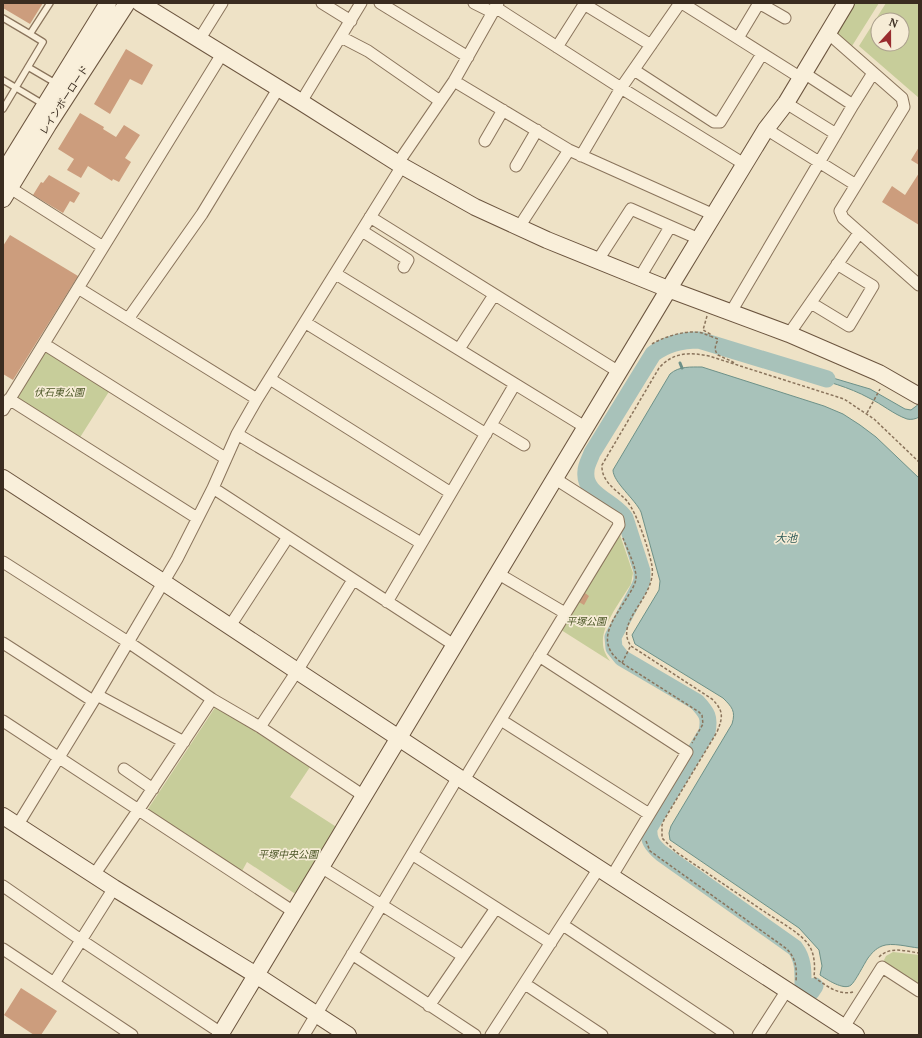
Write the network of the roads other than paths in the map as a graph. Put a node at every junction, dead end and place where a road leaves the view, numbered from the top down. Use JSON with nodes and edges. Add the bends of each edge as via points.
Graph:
{"nodes":[{"id":1,"x":50,"y":3,"type":"edge"},
{"id":2,"x":108,"y":3,"type":"edge"},
{"id":3,"x":127,"y":3,"type":"edge"},
{"id":4,"x":140,"y":3,"type":"edge"},
{"id":5,"x":222,"y":3,"type":"edge"},
{"id":6,"x":322,"y":3,"type":"edge"},
{"id":7,"x":361,"y":3,"type":"edge"},
{"id":8,"x":380,"y":3,"type":"edge"},
{"id":9,"x":474,"y":3,"type":"edge"},
{"id":10,"x":585,"y":3,"type":"edge"},
{"id":11,"x":681,"y":3,"type":"edge"},
{"id":12,"x":759,"y":3,"type":"edge"},
{"id":13,"x":846,"y":3,"type":"edge"},
{"id":14,"x":495,"y":8,"type":"edge"},
{"id":15,"x":3,"y":18,"type":"edge"},
{"id":16,"x":785,"y":18,"type":"dead end"},
{"id":17,"x":351,"y":21,"type":"junction"},
{"id":18,"x":828,"y":33,"type":"junction"},
{"id":19,"x":30,"y":34,"type":"junction"},
{"id":20,"x":341,"y":37,"type":"junction"},
{"id":21,"x":738,"y":38,"type":"junction"},
{"id":22,"x":199,"y":40,"type":"junction"},
{"id":23,"x":651,"y":44,"type":"junction"},
{"id":24,"x":558,"y":47,"type":"junction"},
{"id":25,"x":222,"y":54,"type":"junction"},
{"id":26,"x":762,"y":54,"type":"junction"},
{"id":27,"x":468,"y":57,"type":"junction"},
{"id":28,"x":28,"y":67,"type":"junction"},
{"id":29,"x":634,"y":70,"type":"junction"},
{"id":30,"x":873,"y":73,"type":"junction"},
{"id":31,"x":802,"y":76,"type":"junction"},
{"id":32,"x":3,"y":80,"type":"edge"},
{"id":33,"x":454,"y":81,"type":"junction"},
{"id":34,"x":58,"y":84,"type":"junction"},
{"id":35,"x":16,"y":88,"type":"junction"},
{"id":36,"x":621,"y":88,"type":"junction"},
{"id":37,"x":278,"y":89,"type":"junction"},
{"id":38,"x":440,"y":101,"type":"junction"},
{"id":39,"x":301,"y":102,"type":"junction"},
{"id":40,"x":786,"y":102,"type":"junction"},
{"id":41,"x":853,"y":105,"type":"junction"},
{"id":42,"x":45,"y":106,"type":"junction"},
{"id":43,"x":3,"y":109,"type":"edge"},
{"id":44,"x":503,"y":110,"type":"junction"},
{"id":45,"x":766,"y":129,"type":"junction"},
{"id":46,"x":536,"y":130,"type":"junction"},
{"id":47,"x":836,"y":134,"type":"junction"},
{"id":48,"x":485,"y":141,"type":"dead end"},
{"id":49,"x":569,"y":150,"type":"junction"},
{"id":50,"x":581,"y":156,"type":"junction"},
{"id":51,"x":820,"y":162,"type":"junction"},
{"id":52,"x":744,"y":164,"type":"junction"},
{"id":53,"x":400,"y":165,"type":"junction"},
{"id":54,"x":516,"y":166,"type":"dead end"},
{"id":55,"x":3,"y":173,"type":"edge"},
{"id":56,"x":856,"y":185,"type":"junction"},
{"id":57,"x":5,"y":190,"type":"edge"},
{"id":58,"x":714,"y":215,"type":"junction"},
{"id":59,"x":370,"y":217,"type":"junction"},
{"id":60,"x":519,"y":227,"type":"junction"},
{"id":61,"x":670,"y":227,"type":"junction"},
{"id":62,"x":362,"y":231,"type":"junction"},
{"id":63,"x":859,"y":233,"type":"junction"},
{"id":64,"x":699,"y":239,"type":"junction"},
{"id":65,"x":103,"y":247,"type":"junction"},
{"id":66,"x":598,"y":260,"type":"junction"},
{"id":67,"x":837,"y":264,"type":"junction"},
{"id":68,"x":404,"y":267,"type":"dead end"},
{"id":69,"x":336,"y":274,"type":"junction"},
{"id":70,"x":640,"y":277,"type":"junction"},
{"id":71,"x":919,"y":285,"type":"edge"},
{"id":72,"x":78,"y":288,"type":"junction"},
{"id":73,"x":668,"y":289,"type":"junction"},
{"id":74,"x":494,"y":295,"type":"junction"},
{"id":75,"x":811,"y":303,"type":"junction"},
{"id":76,"x":731,"y":312,"type":"junction"},
{"id":77,"x":128,"y":319,"type":"junction"},
{"id":78,"x":306,"y":322,"type":"junction"},
{"id":79,"x":790,"y":334,"type":"junction"},
{"id":80,"x":44,"y":344,"type":"junction"},
{"id":81,"x":459,"y":350,"type":"junction"},
{"id":82,"x":618,"y":372,"type":"junction"},
{"id":83,"x":270,"y":379,"type":"junction"},
{"id":84,"x":515,"y":384,"type":"junction"},
{"id":85,"x":917,"y":392,"type":"edge"},
{"id":86,"x":9,"y":399,"type":"junction"},
{"id":87,"x":257,"y":399,"type":"junction"},
{"id":88,"x":3,"y":410,"type":"edge"},
{"id":89,"x":585,"y":427,"type":"junction"},
{"id":90,"x":488,"y":430,"type":"junction"},
{"id":91,"x":237,"y":434,"type":"junction"},
{"id":92,"x":524,"y":445,"type":"dead end"},
{"id":93,"x":225,"y":458,"type":"junction"},
{"id":94,"x":3,"y":478,"type":"edge"},
{"id":95,"x":554,"y":478,"type":"junction"},
{"id":96,"x":213,"y":488,"type":"junction"},
{"id":97,"x":451,"y":493,"type":"junction"},
{"id":98,"x":197,"y":518,"type":"junction"},
{"id":99,"x":288,"y":537,"type":"junction"},
{"id":100,"x":421,"y":543,"type":"junction"},
{"id":101,"x":3,"y":562,"type":"edge"},
{"id":102,"x":497,"y":574,"type":"junction"},
{"id":103,"x":353,"y":580,"type":"junction"},
{"id":104,"x":163,"y":582,"type":"junction"},
{"id":105,"x":387,"y":602,"type":"junction"},
{"id":106,"x":565,"y":613,"type":"junction"},
{"id":107,"x":230,"y":626,"type":"junction"},
{"id":108,"x":128,"y":642,"type":"junction"},
{"id":109,"x":3,"y":643,"type":"edge"},
{"id":110,"x":454,"y":645,"type":"junction"},
{"id":111,"x":539,"y":656,"type":"junction"},
{"id":112,"x":296,"y":671,"type":"junction"},
{"id":113,"x":95,"y":698,"type":"junction"},
{"id":114,"x":212,"y":699,"type":"junction"},
{"id":115,"x":501,"y":720,"type":"junction"},
{"id":116,"x":3,"y":721,"type":"edge"},
{"id":117,"x":260,"y":727,"type":"junction"},
{"id":118,"x":398,"y":738,"type":"junction"},
{"id":119,"x":184,"y":742,"type":"junction"},
{"id":120,"x":58,"y":757,"type":"junction"},
{"id":121,"x":124,"y":769,"type":"dead end"},
{"id":122,"x":461,"y":779,"type":"junction"},
{"id":123,"x":153,"y":788,"type":"junction"},
{"id":124,"x":364,"y":796,"type":"junction"},
{"id":125,"x":139,"y":810,"type":"junction"},
{"id":126,"x":649,"y":814,"type":"junction"},
{"id":127,"x":3,"y":816,"type":"edge"},
{"id":128,"x":17,"y":826,"type":"junction"},
{"id":129,"x":412,"y":854,"type":"junction"},
{"id":130,"x":321,"y":867,"type":"junction"},
{"id":131,"x":606,"y":872,"type":"junction"},
{"id":132,"x":94,"y":875,"type":"junction"},
{"id":133,"x":3,"y":886,"type":"edge"},
{"id":134,"x":114,"y":888,"type":"junction"},
{"id":135,"x":382,"y":906,"type":"junction"},
{"id":136,"x":496,"y":908,"type":"junction"},
{"id":137,"x":294,"y":912,"type":"junction"},
{"id":138,"x":564,"y":925,"type":"junction"},
{"id":139,"x":81,"y":940,"type":"junction"},
{"id":140,"x":551,"y":943,"type":"junction"},
{"id":141,"x":3,"y":949,"type":"edge"},
{"id":142,"x":352,"y":954,"type":"junction"},
{"id":143,"x":463,"y":956,"type":"junction"},
{"id":144,"x":256,"y":975,"type":"junction"},
{"id":145,"x":54,"y":982,"type":"junction"},
{"id":146,"x":525,"y":984,"type":"junction"},
{"id":147,"x":919,"y":991,"type":"edge"},
{"id":148,"x":792,"y":993,"type":"junction"},
{"id":149,"x":430,"y":1006,"type":"junction"},
{"id":150,"x":317,"y":1014,"type":"junction"},
{"id":151,"x":850,"y":1031,"type":"edge"},
{"id":152,"x":220,"y":1034,"type":"edge"},
{"id":153,"x":132,"y":1035,"type":"edge"},
{"id":154,"x":304,"y":1035,"type":"edge"},
{"id":155,"x":348,"y":1035,"type":"edge"},
{"id":156,"x":475,"y":1035,"type":"edge"},
{"id":157,"x":491,"y":1035,"type":"edge"},
{"id":158,"x":602,"y":1035,"type":"edge"},
{"id":159,"x":728,"y":1035,"type":"edge"},
{"id":160,"x":758,"y":1035,"type":"edge"}],
"edges":[{"from":1,"to":19,"type":"lane"},
{"from":2,"to":34,"type":"street","name":"レインボーロード"},
{"from":3,"to":57,"type":"street","name":"レインボーロード"},
{"from":4,"to":22,"type":"street"},
{"from":5,"to":22,"type":"street"},
{"from":6,"to":17,"type":"street"},
{"from":7,"to":17,"type":"street"},
{"from":8,"to":27,"type":"street"},
{"from":9,"to":14,"type":"street"},
{"from":10,"to":23,"type":"street"},
{"from":10,"to":24,"type":"street"},
{"from":11,"to":21,"type":"street"},
{"from":11,"to":23,"type":"street"},
{"from":12,"to":16,"type":"street"},
{"from":12,"to":21,"type":"street"},
{"from":13,"to":18,"type":"street"},
{"from":14,"to":24,"type":"street"},
{"from":14,"to":27,"type":"street"},
{"from":15,"to":19,"type":"lane"},
{"from":17,"to":20,"type":"street"},
{"from":18,"to":30,"type":"street"},
{"from":18,"to":31,"type":"street"},
{"from":19,"to":28,"type":"lane","via":[[43,42]]},
{"from":20,"to":38,"type":"street","via":[[368,51]]},
{"from":20,"to":39,"type":"street"},
{"from":21,"to":26,"type":"street"},
{"from":22,"to":25,"type":"street"},
{"from":23,"to":29,"type":"street"},
{"from":24,"to":36,"type":"street"},
{"from":25,"to":37,"type":"street"},
{"from":25,"to":65,"type":"street"},
{"from":26,"to":29,"type":"street","via":[[720,122],[714,122]]},
{"from":26,"to":31,"type":"street"},
{"from":27,"to":33,"type":"street"},
{"from":28,"to":34,"type":"lane"},
{"from":28,"to":35,"type":"lane"},
{"from":29,"to":36,"type":"street"},
{"from":30,"to":41,"type":"street"},
{"from":30,"to":56,"type":"street","via":[[902,98],[904,107]]},
{"from":31,"to":40,"type":"street"},
{"from":31,"to":41,"type":"street"},
{"from":32,"to":35,"type":"lane"},
{"from":33,"to":38,"type":"street"},
{"from":33,"to":44,"type":"street"},
{"from":34,"to":42,"type":"street","name":"レインボーロード"},
{"from":35,"to":42,"type":"lane"},
{"from":35,"to":43,"type":"lane"},
{"from":36,"to":50,"type":"street"},
{"from":36,"to":52,"type":"street"},
{"from":37,"to":39,"type":"street"},
{"from":37,"to":77,"type":"street","via":[[202,214]]},
{"from":38,"to":53,"type":"street"},
{"from":39,"to":53,"type":"street"},
{"from":40,"to":45,"type":"street"},
{"from":40,"to":47,"type":"street"},
{"from":41,"to":47,"type":"street"},
{"from":42,"to":55,"type":"street","name":"レインボーロード"},
{"from":44,"to":46,"type":"street"},
{"from":44,"to":48,"type":"street"},
{"from":45,"to":51,"type":"street"},
{"from":45,"to":52,"type":"street"},
{"from":46,"to":49,"type":"street"},
{"from":46,"to":54,"type":"street"},
{"from":47,"to":51,"type":"street"},
{"from":49,"to":50,"type":"street"},
{"from":49,"to":60,"type":"street"},
{"from":50,"to":58,"type":"street"},
{"from":51,"to":56,"type":"street"},
{"from":51,"to":76,"type":"street"},
{"from":52,"to":58,"type":"street"},
{"from":53,"to":59,"type":"street"},
{"from":53,"to":60,"type":"street","via":[[475,207]]},
{"from":56,"to":63,"type":"street","via":[[840,211],[843,218]]},
{"from":57,"to":65,"type":"street"},
{"from":58,"to":64,"type":"street"},
{"from":59,"to":62,"type":"street"},
{"from":59,"to":74,"type":"street"},
{"from":60,"to":66,"type":"street"},
{"from":61,"to":64,"type":"street"},
{"from":61,"to":66,"type":"street","via":[[631,209]]},
{"from":61,"to":70,"type":"street"},
{"from":62,"to":68,"type":"street","via":[[408,260]]},
{"from":62,"to":69,"type":"street"},
{"from":63,"to":67,"type":"street"},
{"from":63,"to":71,"type":"street"},
{"from":64,"to":73,"type":"street"},
{"from":65,"to":72,"type":"street"},
{"from":66,"to":70,"type":"street"},
{"from":67,"to":75,"type":"street"},
{"from":67,"to":75,"type":"street","via":[[874,286],[849,326]]},
{"from":69,"to":78,"type":"street"},
{"from":69,"to":81,"type":"street"},
{"from":70,"to":73,"type":"street"},
{"from":72,"to":77,"type":"street"},
{"from":72,"to":80,"type":"street"},
{"from":73,"to":76,"type":"street"},
{"from":73,"to":82,"type":"street"},
{"from":74,"to":81,"type":"street"},
{"from":74,"to":82,"type":"street"},
{"from":75,"to":79,"type":"street"},
{"from":76,"to":79,"type":"street"},
{"from":77,"to":87,"type":"street"},
{"from":78,"to":83,"type":"street"},
{"from":78,"to":90,"type":"street"},
{"from":79,"to":85,"type":"street"},
{"from":80,"to":86,"type":"street"},
{"from":80,"to":93,"type":"street"},
{"from":81,"to":84,"type":"street"},
{"from":82,"to":89,"type":"street"},
{"from":83,"to":87,"type":"street"},
{"from":83,"to":97,"type":"street"},
{"from":84,"to":89,"type":"street"},
{"from":84,"to":90,"type":"street"},
{"from":86,"to":88,"type":"street"},
{"from":86,"to":98,"type":"street"},
{"from":87,"to":91,"type":"street"},
{"from":89,"to":95,"type":"street"},
{"from":90,"to":92,"type":"street"},
{"from":90,"to":97,"type":"street"},
{"from":91,"to":93,"type":"street"},
{"from":91,"to":100,"type":"street"},
{"from":93,"to":96,"type":"street"},
{"from":94,"to":104,"type":"street"},
{"from":95,"to":102,"type":"street"},
{"from":95,"to":106,"type":"street","via":[[618,520],[619,525]]},
{"from":96,"to":98,"type":"street"},
{"from":96,"to":99,"type":"street"},
{"from":97,"to":100,"type":"street"},
{"from":98,"to":104,"type":"street"},
{"from":99,"to":103,"type":"street"},
{"from":99,"to":107,"type":"street"},
{"from":100,"to":105,"type":"street"},
{"from":101,"to":108,"type":"street"},
{"from":102,"to":106,"type":"street"},
{"from":102,"to":110,"type":"street"},
{"from":103,"to":105,"type":"street"},
{"from":103,"to":112,"type":"street"},
{"from":104,"to":107,"type":"street"},
{"from":104,"to":108,"type":"street"},
{"from":105,"to":110,"type":"street"},
{"from":106,"to":111,"type":"street"},
{"from":107,"to":112,"type":"street"},
{"from":108,"to":113,"type":"street"},
{"from":108,"to":114,"type":"street"},
{"from":109,"to":113,"type":"street"},
{"from":110,"to":118,"type":"street"},
{"from":111,"to":115,"type":"street"},
{"from":111,"to":126,"type":"street","via":[[687,752]]},
{"from":112,"to":117,"type":"street"},
{"from":112,"to":118,"type":"street"},
{"from":113,"to":119,"type":"street"},
{"from":113,"to":120,"type":"street"},
{"from":114,"to":117,"type":"street"},
{"from":114,"to":119,"type":"street"},
{"from":115,"to":122,"type":"street"},
{"from":115,"to":126,"type":"street"},
{"from":116,"to":120,"type":"street"},
{"from":117,"to":124,"type":"street"},
{"from":118,"to":122,"type":"street"},
{"from":118,"to":124,"type":"street"},
{"from":119,"to":123,"type":"street"},
{"from":120,"to":125,"type":"street"},
{"from":120,"to":128,"type":"street"},
{"from":121,"to":123,"type":"street"},
{"from":122,"to":129,"type":"street"},
{"from":122,"to":131,"type":"street"},
{"from":123,"to":125,"type":"street"},
{"from":124,"to":130,"type":"street"},
{"from":125,"to":132,"type":"street"},
{"from":125,"to":137,"type":"street"},
{"from":126,"to":131,"type":"street","via":[[640,830]]},
{"from":127,"to":128,"type":"street"},
{"from":128,"to":132,"type":"street"},
{"from":129,"to":135,"type":"street"},
{"from":129,"to":136,"type":"street"},
{"from":130,"to":135,"type":"street"},
{"from":130,"to":137,"type":"street"},
{"from":131,"to":138,"type":"street"},
{"from":131,"to":148,"type":"street"},
{"from":132,"to":134,"type":"street"},
{"from":133,"to":139,"type":"street"},
{"from":134,"to":139,"type":"street"},
{"from":134,"to":144,"type":"street"},
{"from":135,"to":142,"type":"street"},
{"from":135,"to":143,"type":"street"},
{"from":136,"to":140,"type":"street"},
{"from":136,"to":143,"type":"street"},
{"from":137,"to":144,"type":"street"},
{"from":138,"to":140,"type":"street"},
{"from":138,"to":159,"type":"street"},
{"from":139,"to":145,"type":"street"},
{"from":139,"to":152,"type":"street"},
{"from":140,"to":146,"type":"street"},
{"from":141,"to":145,"type":"street"},
{"from":142,"to":149,"type":"street"},
{"from":142,"to":150,"type":"street"},
{"from":143,"to":149,"type":"street"},
{"from":144,"to":150,"type":"street"},
{"from":144,"to":152,"type":"street"},
{"from":145,"to":153,"type":"street"},
{"from":146,"to":157,"type":"street"},
{"from":146,"to":158,"type":"street"},
{"from":147,"to":151,"type":"street","via":[[882,967]]},
{"from":148,"to":151,"type":"street"},
{"from":148,"to":160,"type":"street"},
{"from":149,"to":156,"type":"street"},
{"from":150,"to":154,"type":"street"},
{"from":150,"to":155,"type":"street"}]}
